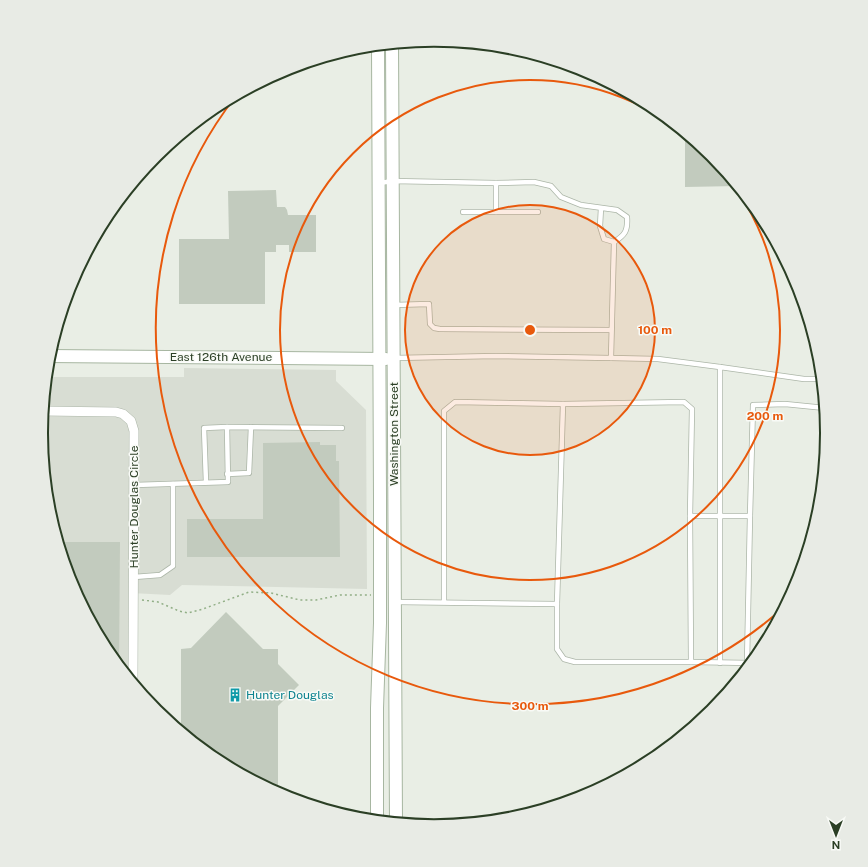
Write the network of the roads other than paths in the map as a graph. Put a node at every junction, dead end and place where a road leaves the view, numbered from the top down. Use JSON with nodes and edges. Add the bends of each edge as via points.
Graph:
{"nodes":[{"id":1,"x":392,"y":49,"type":"edge"},
{"id":2,"x":378,"y":51,"type":"edge"},
{"id":3,"x":392,"y":181,"type":"junction"},
{"id":4,"x":496,"y":183,"type":"junction"},
{"id":5,"x":378,"y":184,"type":"junction"},
{"id":6,"x":601,"y":208,"type":"junction"},
{"id":7,"x":463,"y":212,"type":"dead end"},
{"id":8,"x":496,"y":212,"type":"junction"},
{"id":9,"x":538,"y":212,"type":"dead end"},
{"id":10,"x":614,"y":242,"type":"junction"},
{"id":11,"x":393,"y":305,"type":"junction"},
{"id":12,"x":611,"y":330,"type":"junction"},
{"id":13,"x":55,"y":356,"type":"edge"},
{"id":14,"x":393,"y":358,"type":"junction"},
{"id":15,"x":611,"y":358,"type":"junction"},
{"id":16,"x":379,"y":359,"type":"junction"},
{"id":17,"x":720,"y":367,"type":"junction"},
{"id":18,"x":816,"y":379,"type":"edge"},
{"id":19,"x":563,"y":404,"type":"junction"},
{"id":20,"x":820,"y":407,"type":"edge"},
{"id":21,"x":48,"y":411,"type":"edge"},
{"id":22,"x":227,"y":427,"type":"junction"},
{"id":23,"x":251,"y":427,"type":"junction"},
{"id":24,"x":342,"y":428,"type":"dead end"},
{"id":25,"x":227,"y":474,"type":"junction"},
{"id":26,"x":206,"y":482,"type":"junction"},
{"id":27,"x":173,"y":484,"type":"junction"},
{"id":28,"x":135,"y":485,"type":"junction"},
{"id":29,"x":690,"y":516,"type":"junction"},
{"id":30,"x":721,"y":516,"type":"junction"},
{"id":31,"x":750,"y":516,"type":"junction"},
{"id":32,"x":134,"y":577,"type":"junction"},
{"id":33,"x":394,"y":602,"type":"junction"},
{"id":34,"x":444,"y":602,"type":"junction"},
{"id":35,"x":557,"y":604,"type":"junction"},
{"id":36,"x":750,"y":656,"type":"edge"},
{"id":37,"x":691,"y":662,"type":"junction"},
{"id":38,"x":720,"y":662,"type":"junction"},
{"id":39,"x":745,"y":663,"type":"edge"},
{"id":40,"x":133,"y":676,"type":"edge"},
{"id":41,"x":377,"y":816,"type":"edge"},
{"id":42,"x":396,"y":818,"type":"edge"}],
"edges":[{"from":1,"to":3,"type":"main road","name":"Washington Street"},
{"from":2,"to":5,"type":"main road","name":"Washington Street"},
{"from":3,"to":4,"type":"lane"},
{"from":3,"to":5,"type":"lane"},
{"from":3,"to":11,"type":"main road","name":"Washington Street"},
{"from":4,"to":6,"type":"lane","via":[[534,182],[551,186],[561,197],[581,205]]},
{"from":4,"to":8,"type":"lane"},
{"from":5,"to":16,"type":"main road","name":"Washington Street"},
{"from":6,"to":10,"type":"lane","via":[[600,226],[604,239]]},
{"from":6,"to":10,"type":"lane","via":[[617,210],[626,217],[628,225],[623,237]]},
{"from":7,"to":8,"type":"lane"},
{"from":8,"to":9,"type":"lane"},
{"from":10,"to":12,"type":"lane"},
{"from":11,"to":12,"type":"lane","via":[[429,304],[430,324],[440,329]]},
{"from":11,"to":14,"type":"main road","name":"Washington Street"},
{"from":12,"to":15,"type":"lane"},
{"from":13,"to":16,"type":"main road","name":"East 126th Avenue"},
{"from":14,"to":15,"type":"lane"},
{"from":14,"to":16,"type":"main road","name":"East 126th Avenue"},
{"from":14,"to":33,"type":"main road","name":"Washington Street"},
{"from":15,"to":17,"type":"lane","via":[[658,359]]},
{"from":16,"to":41,"type":"main road","name":"Washington Street","via":[[380,616]]},
{"from":17,"to":18,"type":"lane"},
{"from":17,"to":30,"type":"lane"},
{"from":19,"to":29,"type":"lane","via":[[684,402],[692,409]]},
{"from":19,"to":34,"type":"lane","via":[[455,402],[444,410]]},
{"from":19,"to":35,"type":"lane"},
{"from":20,"to":31,"type":"lane","via":[[785,404],[753,405]]},
{"from":21,"to":28,"type":"street","name":"Hunter Douglas Circle","via":[[111,412],[127,417],[134,426]]},
{"from":22,"to":23,"type":"lane"},
{"from":22,"to":25,"type":"lane"},
{"from":22,"to":26,"type":"lane","via":[[204,428]]},
{"from":23,"to":24,"type":"lane"},
{"from":23,"to":25,"type":"lane","via":[[249,473]]},
{"from":25,"to":26,"type":"lane","via":[[228,482]]},
{"from":26,"to":27,"type":"lane"},
{"from":27,"to":28,"type":"lane"},
{"from":27,"to":32,"type":"lane","via":[[172,566],[160,575]]},
{"from":28,"to":32,"type":"street","name":"Hunter Douglas Circle"},
{"from":29,"to":30,"type":"lane"},
{"from":29,"to":37,"type":"lane"},
{"from":30,"to":31,"type":"lane"},
{"from":30,"to":38,"type":"lane"},
{"from":31,"to":36,"type":"lane"},
{"from":32,"to":40,"type":"street","name":"Hunter Douglas Circle"},
{"from":33,"to":34,"type":"lane"},
{"from":33,"to":42,"type":"main road","name":"Washington Street"},
{"from":34,"to":35,"type":"lane"},
{"from":35,"to":37,"type":"lane","via":[[557,649],[564,659],[575,662]]},
{"from":37,"to":38,"type":"lane"},
{"from":38,"to":39,"type":"lane"}]}
